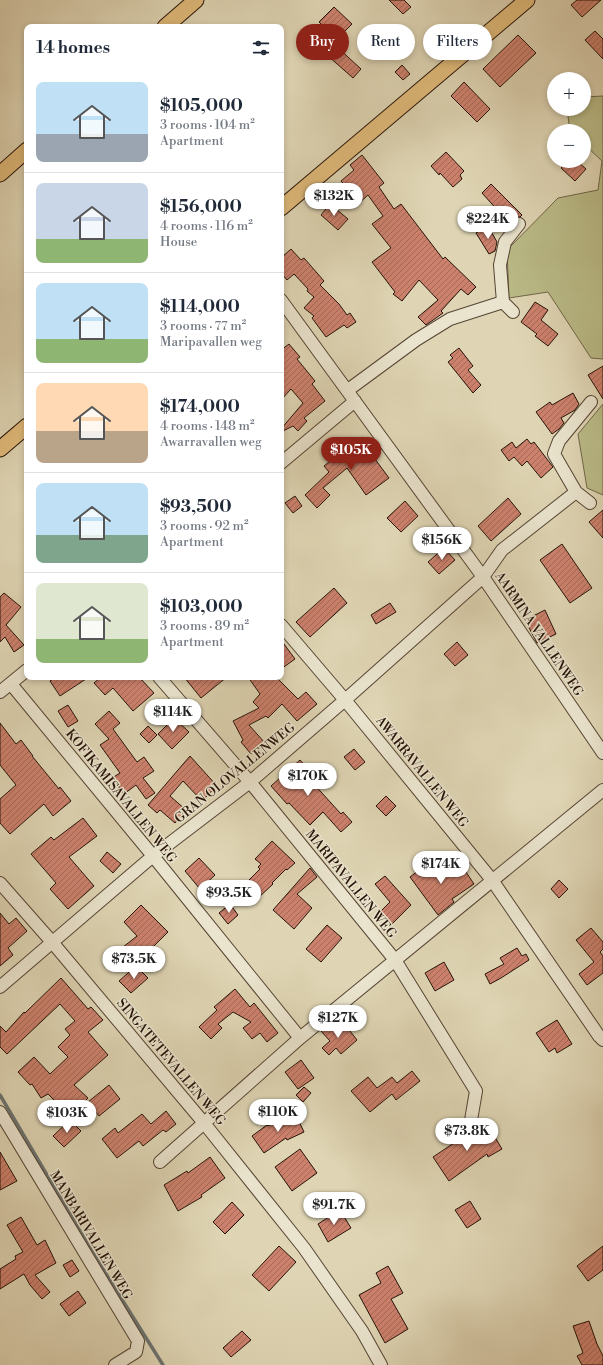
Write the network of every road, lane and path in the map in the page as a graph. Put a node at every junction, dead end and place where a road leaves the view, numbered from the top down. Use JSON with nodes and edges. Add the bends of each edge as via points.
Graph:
{"nodes":[{"id":1,"x":196,"y":0,"type":"edge"},
{"id":2,"x":527,"y":0,"type":"edge"},
{"id":3,"x":169,"y":24,"type":"edge"},
{"id":4,"x":24,"y":153,"type":"edge"},
{"id":5,"x":0,"y":174,"type":"edge"},
{"id":6,"x":284,"y":205,"type":"edge"},
{"id":7,"x":519,"y":224,"type":"dead end"},
{"id":8,"x":503,"y":302,"type":"junction"},
{"id":9,"x":284,"y":304,"type":"edge"},
{"id":10,"x":513,"y":312,"type":"dead end"},
{"id":11,"x":348,"y":390,"type":"junction"},
{"id":12,"x":355,"y":401,"type":"junction"},
{"id":13,"x":591,"y":402,"type":"dead end"},
{"id":14,"x":24,"y":429,"type":"edge"},
{"id":15,"x":0,"y":449,"type":"edge"},
{"id":16,"x":284,"y":460,"type":"edge"},
{"id":17,"x":576,"y":492,"type":"junction"},
{"id":18,"x":590,"y":503,"type":"dead end"},
{"id":19,"x":483,"y":577,"type":"junction"},
{"id":20,"x":284,"y":629,"type":"edge"},
{"id":21,"x":24,"y":673,"type":"edge"},
{"id":22,"x":162,"y":680,"type":"edge"},
{"id":23,"x":11,"y":684,"type":"junction"},
{"id":24,"x":0,"y":692,"type":"edge"},
{"id":25,"x":345,"y":700,"type":"junction"},
{"id":26,"x":603,"y":753,"type":"edge"},
{"id":27,"x":250,"y":782,"type":"junction"},
{"id":28,"x":603,"y":790,"type":"edge"},
{"id":29,"x":153,"y":856,"type":"junction"},
{"id":30,"x":492,"y":880,"type":"junction"},
{"id":31,"x":0,"y":883,"type":"edge"},
{"id":32,"x":52,"y":942,"type":"junction"},
{"id":33,"x":395,"y":960,"type":"junction"},
{"id":34,"x":0,"y":986,"type":"edge"},
{"id":35,"x":300,"y":1038,"type":"junction"},
{"id":36,"x":603,"y":1040,"type":"edge"},
{"id":37,"x":0,"y":1112,"type":"edge"},
{"id":38,"x":204,"y":1123,"type":"junction"},
{"id":39,"x":469,"y":1132,"type":"dead end"},
{"id":40,"x":160,"y":1162,"type":"dead end"},
{"id":41,"x":115,"y":1365,"type":"edge"},
{"id":42,"x":381,"y":1365,"type":"edge"}],
"edges":[{"from":1,"to":3,"type":"main road"},
{"from":2,"to":6,"type":"main road"},
{"from":4,"to":5,"type":"main road"},
{"from":7,"to":8,"type":"street","via":[[505,242],[500,265]]},
{"from":8,"to":10,"type":"street"},
{"from":8,"to":11,"type":"street","via":[[450,319],[416,340]]},
{"from":9,"to":11,"type":"street","name":"AARMINA VALLENWEG"},
{"from":11,"to":12,"type":"street","name":"AARMINA VALLENWEG"},
{"from":12,"to":16,"type":"street"},
{"from":12,"to":19,"type":"street","name":"AARMINA VALLENWEG"},
{"from":13,"to":17,"type":"street","via":[[559,441],[554,454]]},
{"from":14,"to":15,"type":"main road"},
{"from":17,"to":18,"type":"street"},
{"from":17,"to":19,"type":"street","name":"GRAN OLOVALLENWEG","via":[[502,550]]},
{"from":19,"to":25,"type":"street","name":"GRAN OLOVALLENWEG"},
{"from":19,"to":26,"type":"street","name":"AARMINA VALLENWEG"},
{"from":20,"to":25,"type":"street","name":"AWARRAVALLEN WEG"},
{"from":21,"to":23,"type":"street"},
{"from":22,"to":27,"type":"street","name":"MARIPAVALLEN WEG"},
{"from":23,"to":24,"type":"street"},
{"from":23,"to":29,"type":"street","name":"KOFIKAMISAVALLEN WEG"},
{"from":25,"to":27,"type":"street","name":"GRAN OLOVALLENWEG"},
{"from":25,"to":30,"type":"street","name":"AWARRAVALLEN WEG"},
{"from":27,"to":29,"type":"street","name":"GRAN OLOVALLENWEG"},
{"from":27,"to":33,"type":"street","name":"MARIPAVALLEN WEG"},
{"from":28,"to":30,"type":"street"},
{"from":29,"to":32,"type":"street","name":"GRAN OLOVALLENWEG"},
{"from":29,"to":35,"type":"street","name":"KOFIKAMISAVALLEN WEG"},
{"from":30,"to":33,"type":"street"},
{"from":30,"to":36,"type":"street","name":"AWARRAVALLEN WEG"},
{"from":31,"to":32,"type":"street","name":"SINGATETEVALLEN WEG"},
{"from":32,"to":34,"type":"street","name":"GRAN OLOVALLENWEG"},
{"from":32,"to":38,"type":"street","name":"SINGATETEVALLEN WEG"},
{"from":33,"to":35,"type":"street"},
{"from":33,"to":39,"type":"street","name":"MARIPAVALLEN WEG","via":[[476,1091]]},
{"from":35,"to":38,"type":"street"},
{"from":37,"to":41,"type":"street","name":"MANBARIVALLEN WEG","via":[[138,1341],[136,1352]]},
{"from":38,"to":40,"type":"street"},
{"from":38,"to":42,"type":"street","name":"SINGATETEVALLEN WEG","via":[[304,1248],[362,1331]]}]}
